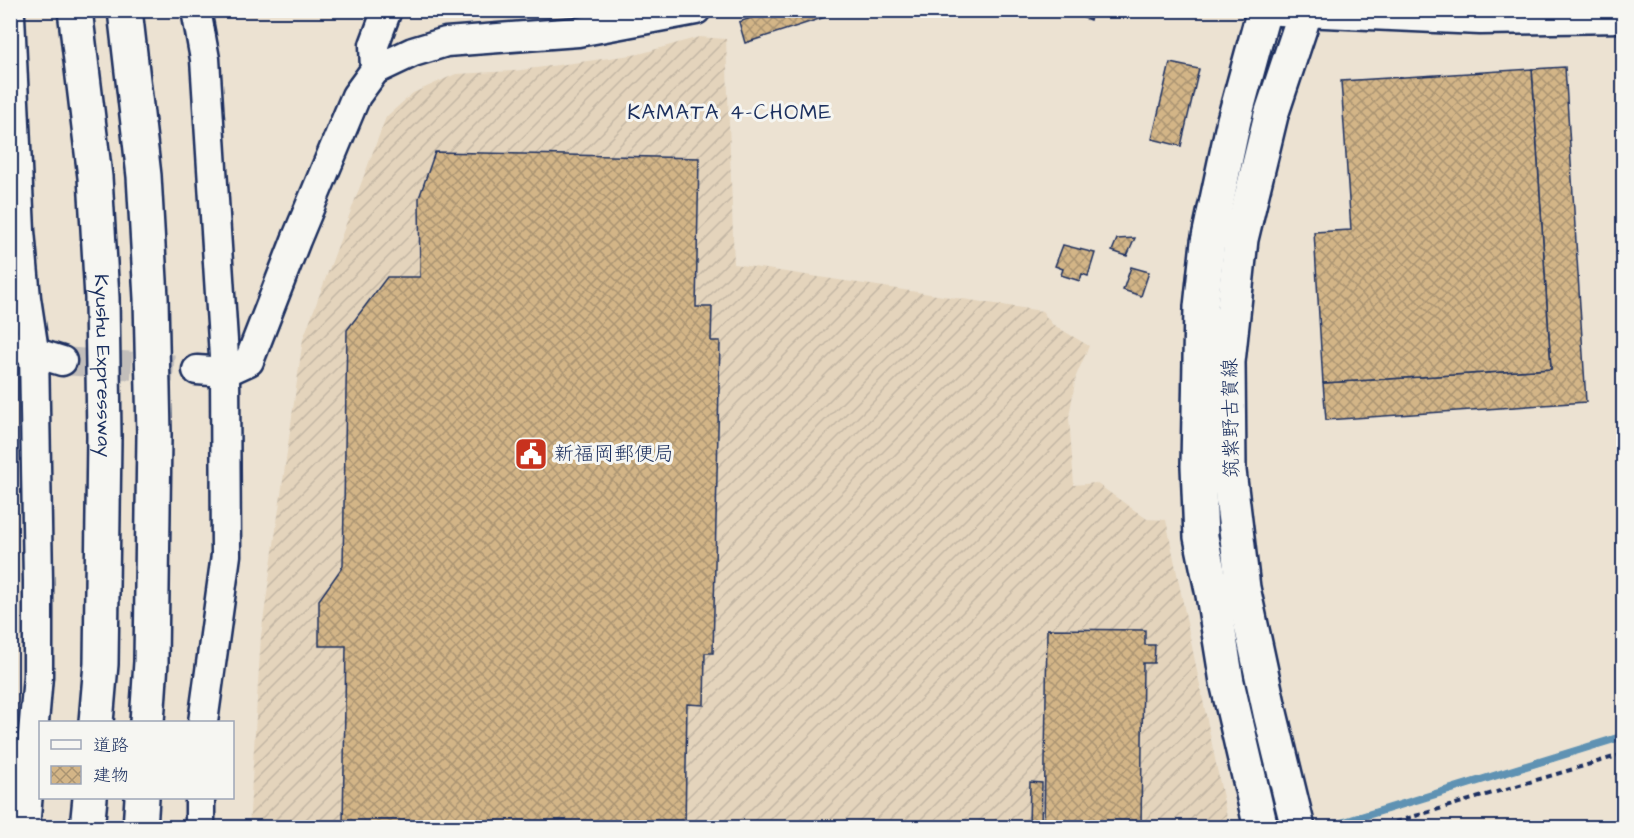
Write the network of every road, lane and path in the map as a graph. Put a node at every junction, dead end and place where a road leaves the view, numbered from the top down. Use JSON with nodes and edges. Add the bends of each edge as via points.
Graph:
{"nodes":[{"id":1,"x":75,"y":10,"type":"edge"},
{"id":2,"x":125,"y":10,"type":"edge"},
{"id":3,"x":196,"y":10,"type":"edge"},
{"id":4,"x":387,"y":10,"type":"edge"},
{"id":5,"x":696,"y":10,"type":"edge"},
{"id":6,"x":1262,"y":11,"type":"edge"},
{"id":7,"x":1306,"y":12,"type":"edge"},
{"id":8,"x":10,"y":16,"type":"edge"},
{"id":9,"x":1623,"y":18,"type":"edge"},
{"id":10,"x":375,"y":70,"type":"junction"},
{"id":11,"x":22,"y":348,"type":"edge"},
{"id":12,"x":62,"y":361,"type":"tunnel mouth"},
{"id":13,"x":197,"y":370,"type":"tunnel mouth"},
{"id":14,"x":225,"y":372,"type":"junction"},
{"id":15,"x":96,"y":721,"type":"edge"},
{"id":16,"x":147,"y":721,"type":"edge"},
{"id":17,"x":203,"y":721,"type":"edge"},
{"id":18,"x":1623,"y":754,"type":"edge"},
{"id":19,"x":90,"y":799,"type":"edge"},
{"id":20,"x":142,"y":799,"type":"edge"},
{"id":21,"x":200,"y":799,"type":"edge"},
{"id":22,"x":25,"y":828,"type":"edge"},
{"id":23,"x":87,"y":828,"type":"edge"},
{"id":24,"x":140,"y":828,"type":"edge"},
{"id":25,"x":200,"y":828,"type":"edge"},
{"id":26,"x":1261,"y":828,"type":"edge"},
{"id":27,"x":1298,"y":828,"type":"edge"},
{"id":28,"x":1375,"y":828,"type":"edge"}],
"edges":[{"from":1,"to":15,"type":"main road","name":"Kyushu Expressway","via":[[95,177],[102,298],[101,664]]},
{"from":2,"to":16,"type":"main road","via":[[144,176],[151,298],[154,435]]},
{"from":3,"to":14,"type":"street","via":[[205,58]]},
{"from":4,"to":10,"type":"street","via":[[374,45]]},
{"from":5,"to":10,"type":"street","via":[[578,32],[446,42]]},
{"from":6,"to":7,"type":"street"},
{"from":6,"to":26,"type":"main road","name":"筑紫野古賀線","via":[[1208,242],[1201,307],[1198,466],[1202,537],[1227,682]]},
{"from":7,"to":9,"type":"street","via":[[1480,21]]},
{"from":7,"to":27,"type":"main road","name":"筑紫野古賀線","via":[[1271,115],[1241,239],[1228,362],[1229,471],[1243,588]]},
{"from":8,"to":11,"type":"street","via":[[26,298]]},
{"from":10,"to":14,"type":"street","via":[[356,96],[249,361]]},
{"from":11,"to":12,"type":"street"},
{"from":11,"to":22,"type":"street","via":[[38,581],[38,676]]},
{"from":13,"to":14,"type":"street"},
{"from":14,"to":17,"type":"street","via":[[226,555]]},
{"from":18,"to":28,"type":"path"},
{"from":19,"to":23,"type":"main road"},
{"from":20,"to":24,"type":"main road"},
{"from":21,"to":25,"type":"street"}]}
